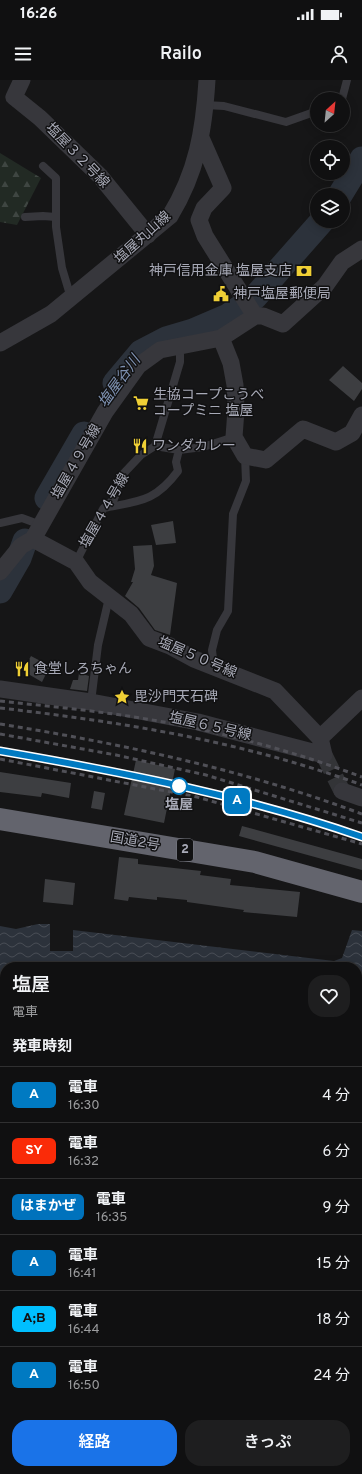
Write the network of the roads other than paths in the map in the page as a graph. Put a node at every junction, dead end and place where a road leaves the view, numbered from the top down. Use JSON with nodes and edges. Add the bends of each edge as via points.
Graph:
{"nodes":[{"id":1,"x":22,"y":80,"type":"edge"},
{"id":2,"x":207,"y":80,"type":"edge"},
{"id":3,"x":347,"y":80,"type":"edge"},
{"id":4,"x":344,"y":92,"type":"edge"},
{"id":5,"x":205,"y":105,"type":"junction"},
{"id":6,"x":310,"y":113,"type":"edge"},
{"id":7,"x":201,"y":138,"type":"junction"},
{"id":8,"x":43,"y":166,"type":"dead end"},
{"id":9,"x":25,"y":217,"type":"dead end"},
{"id":10,"x":56,"y":217,"type":"junction"},
{"id":11,"x":148,"y":235,"type":"junction"},
{"id":12,"x":362,"y":249,"type":"edge"},
{"id":13,"x":71,"y":298,"type":"junction"},
{"id":14,"x":253,"y":314,"type":"junction"},
{"id":15,"x":221,"y":338,"type":"junction"},
{"id":16,"x":0,"y":343,"type":"edge"},
{"id":17,"x":180,"y":346,"type":"junction"},
{"id":18,"x":362,"y":415,"type":"edge"},
{"id":19,"x":234,"y":437,"type":"junction"},
{"id":20,"x":155,"y":446,"type":"junction"},
{"id":21,"x":179,"y":450,"type":"junction"},
{"id":22,"x":245,"y":456,"type":"junction"},
{"id":23,"x":103,"y":509,"type":"junction"},
{"id":24,"x":0,"y":523,"type":"edge"},
{"id":25,"x":31,"y":534,"type":"junction"},
{"id":26,"x":76,"y":562,"type":"junction"},
{"id":27,"x":0,"y":572,"type":"edge"},
{"id":28,"x":109,"y":598,"type":"junction"},
{"id":29,"x":214,"y":667,"type":"junction"},
{"id":30,"x":0,"y":689,"type":"edge"},
{"id":31,"x":362,"y":698,"type":"edge"},
{"id":32,"x":91,"y":702,"type":"junction"},
{"id":33,"x":320,"y":738,"type":"junction"},
{"id":34,"x":342,"y":791,"type":"tunnel mouth"},
{"id":35,"x":362,"y":798,"type":"edge"},
{"id":36,"x":0,"y":819,"type":"edge"},
{"id":37,"x":362,"y":892,"type":"edge"}],
"edges":[{"from":1,"to":11,"type":"street","name":"塩屋３２号線","via":[[14,97],[40,118],[100,176]]},
{"from":2,"to":5,"type":"street","name":"塩屋丸山線"},
{"from":3,"to":4,"type":"lane"},
{"from":5,"to":6,"type":"lane","via":[[224,106],[286,122]]},
{"from":5,"to":7,"type":"street","name":"塩屋丸山線"},
{"from":7,"to":11,"type":"street","name":"塩屋丸山線","via":[[184,194],[170,216]]},
{"from":7,"to":14,"type":"street","via":[[223,188],[204,208],[199,220],[205,236]]},
{"from":8,"to":10,"type":"lane","via":[[56,178]]},
{"from":9,"to":10,"type":"lane"},
{"from":10,"to":13,"type":"lane","via":[[62,268]]},
{"from":11,"to":13,"type":"street","name":"塩屋丸山線"},
{"from":12,"to":14,"type":"street","via":[[342,262],[325,286],[283,324]]},
{"from":13,"to":16,"type":"street","name":"塩屋丸山線","via":[[51,314]]},
{"from":14,"to":15,"type":"street"},
{"from":15,"to":17,"type":"street"},
{"from":15,"to":19,"type":"street","via":[[231,363],[235,385]]},
{"from":17,"to":20,"type":"lane","via":[[180,362]]},
{"from":17,"to":25,"type":"street","name":"塩屋４９号線","via":[[160,350],[138,366],[105,412]]},
{"from":18,"to":22,"type":"street","via":[[352,433],[336,442],[303,429],[266,460]]},
{"from":19,"to":21,"type":"lane","via":[[203,447]]},
{"from":19,"to":22,"type":"street"},
{"from":20,"to":21,"type":"lane"},
{"from":20,"to":23,"type":"lane","name":"塩屋４４号線","via":[[141,455],[124,473],[114,499]]},
{"from":21,"to":23,"type":"lane","via":[[176,462],[178,471],[168,485],[153,496],[136,503]]},
{"from":22,"to":29,"type":"lane","via":[[246,481],[233,514],[228,611],[217,630],[212,650]]},
{"from":23,"to":26,"type":"lane","name":"塩屋４４号線"},
{"from":24,"to":25,"type":"lane","via":[[22,518]]},
{"from":25,"to":26,"type":"street","name":"塩屋５０号線"},
{"from":25,"to":27,"type":"street","name":"塩屋４９号線"},
{"from":26,"to":28,"type":"street","name":"塩屋５０号線","via":[[90,582]]},
{"from":28,"to":29,"type":"street","name":"塩屋５０号線","via":[[131,614],[149,638]]},
{"from":28,"to":32,"type":"lane","via":[[98,645]]},
{"from":29,"to":33,"type":"street","name":"塩屋５０号線","via":[[275,691]]},
{"from":30,"to":32,"type":"street","name":"塩屋６５号線"},
{"from":31,"to":33,"type":"street"},
{"from":32,"to":33,"type":"street","name":"塩屋６５号線","via":[[198,722],[324,755]]},
{"from":34,"to":35,"type":"street"},
{"from":36,"to":37,"type":"highway","name":"国道2号","number":"2","via":[[255,862]]}]}
